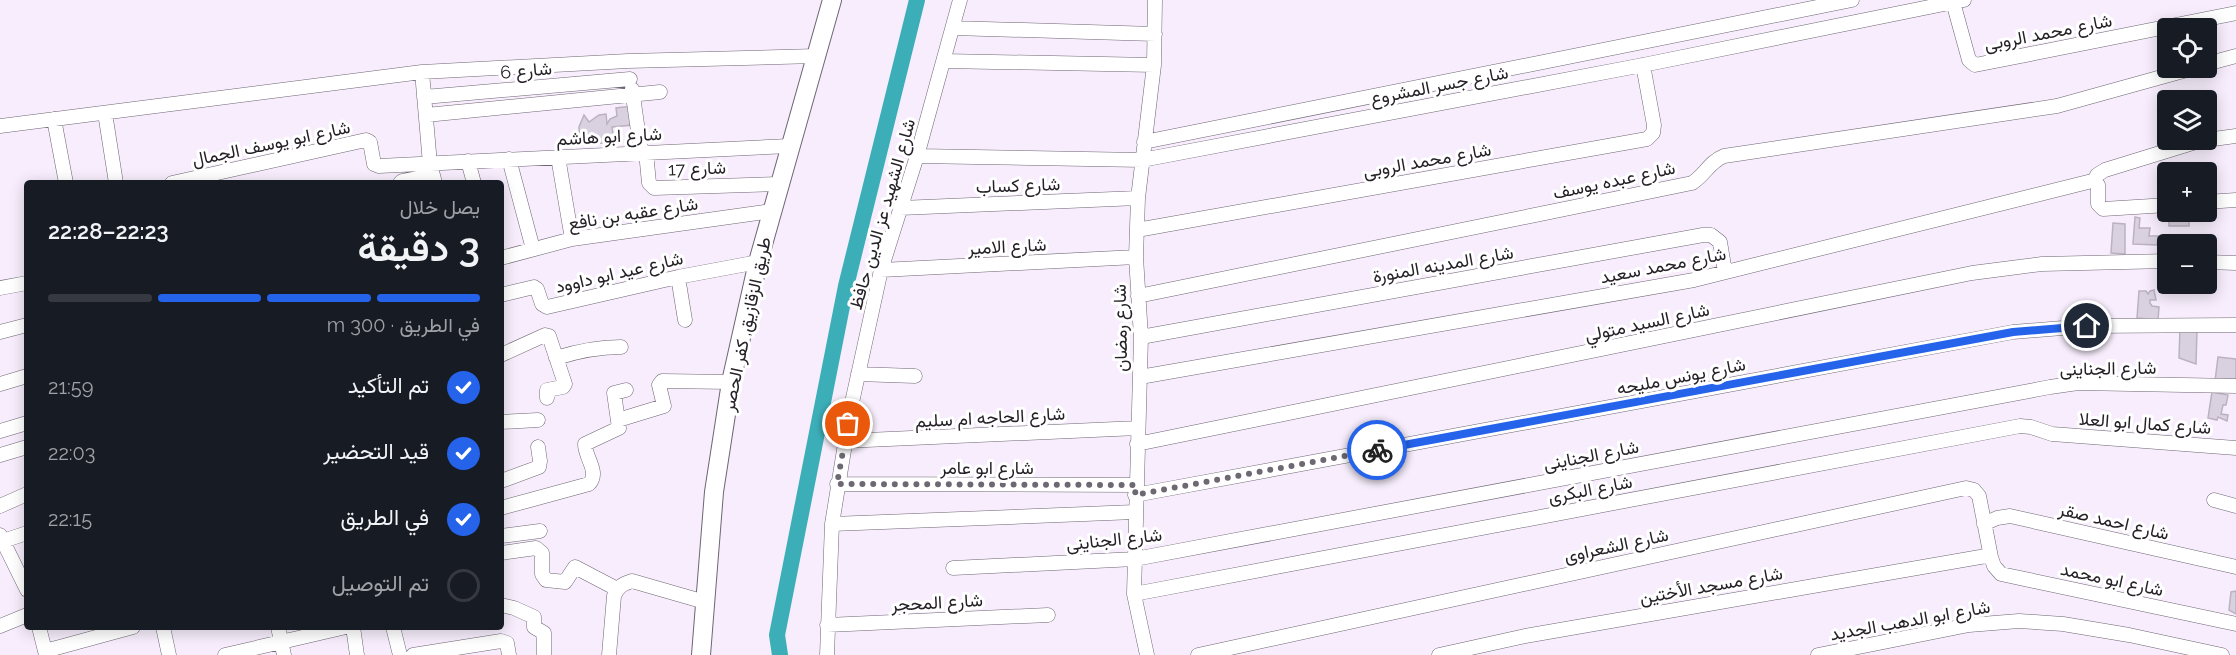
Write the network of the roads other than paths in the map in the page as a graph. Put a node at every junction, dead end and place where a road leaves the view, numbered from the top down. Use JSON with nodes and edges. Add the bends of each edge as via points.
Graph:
{"nodes":[{"id":1,"x":832,"y":0,"type":"edge"},
{"id":2,"x":960,"y":0,"type":"edge"},
{"id":3,"x":1155,"y":0,"type":"edge"},
{"id":4,"x":1852,"y":0,"type":"edge"},
{"id":5,"x":1959,"y":1,"type":"edge"},
{"id":6,"x":2236,"y":13,"type":"edge"},
{"id":7,"x":952,"y":28,"type":"junction"},
{"id":8,"x":1155,"y":34,"type":"junction"},
{"id":9,"x":816,"y":56,"type":"junction"},
{"id":10,"x":2236,"y":56,"type":"edge"},
{"id":11,"x":944,"y":61,"type":"junction"},
{"id":12,"x":2217,"y":61,"type":"edge"},
{"id":13,"x":628,"y":62,"type":"junction"},
{"id":14,"x":1154,"y":65,"type":"junction"},
{"id":15,"x":1643,"y":65,"type":"junction"},
{"id":16,"x":422,"y":72,"type":"junction"},
{"id":17,"x":2157,"y":78,"type":"edge"},
{"id":18,"x":630,"y":79,"type":"junction"},
{"id":19,"x":660,"y":92,"type":"dead end"},
{"id":20,"x":633,"y":96,"type":"junction"},
{"id":21,"x":424,"y":97,"type":"junction"},
{"id":22,"x":105,"y":113,"type":"junction"},
{"id":23,"x":426,"y":115,"type":"junction"},
{"id":24,"x":54,"y":119,"type":"junction"},
{"id":25,"x":0,"y":126,"type":"edge"},
{"id":26,"x":2236,"y":136,"type":"edge"},
{"id":27,"x":1144,"y":142,"type":"junction"},
{"id":28,"x":790,"y":146,"type":"junction"},
{"id":29,"x":644,"y":152,"type":"junction"},
{"id":30,"x":917,"y":156,"type":"junction"},
{"id":31,"x":558,"y":157,"type":"junction"},
{"id":32,"x":509,"y":159,"type":"junction"},
{"id":33,"x":1142,"y":160,"type":"junction"},
{"id":34,"x":468,"y":162,"type":"junction"},
{"id":35,"x":433,"y":174,"type":"edge"},
{"id":36,"x":65,"y":180,"type":"edge"},
{"id":37,"x":116,"y":180,"type":"edge"},
{"id":38,"x":186,"y":180,"type":"edge"},
{"id":39,"x":406,"y":180,"type":"edge"},
{"id":40,"x":473,"y":180,"type":"edge"},
{"id":41,"x":2094,"y":182,"type":"junction"},
{"id":42,"x":779,"y":184,"type":"junction"},
{"id":43,"x":1138,"y":198,"type":"junction"},
{"id":44,"x":2236,"y":200,"type":"edge"},
{"id":45,"x":2217,"y":201,"type":"edge"},
{"id":46,"x":2157,"y":206,"type":"edge"},
{"id":47,"x":900,"y":208,"type":"junction"},
{"id":48,"x":772,"y":211,"type":"junction"},
{"id":49,"x":1137,"y":230,"type":"junction"},
{"id":50,"x":572,"y":239,"type":"junction"},
{"id":51,"x":532,"y":249,"type":"junction"},
{"id":52,"x":504,"y":257,"type":"edge"},
{"id":53,"x":1136,"y":257,"type":"junction"},
{"id":54,"x":2157,"y":261,"type":"edge"},
{"id":55,"x":758,"y":262,"type":"junction"},
{"id":56,"x":2217,"y":262,"type":"edge"},
{"id":57,"x":2236,"y":263,"type":"edge"},
{"id":58,"x":881,"y":270,"type":"junction"},
{"id":59,"x":1725,"y":272,"type":"junction"},
{"id":60,"x":678,"y":277,"type":"junction"},
{"id":61,"x":24,"y":284,"type":"edge"},
{"id":62,"x":0,"y":288,"type":"edge"},
{"id":63,"x":504,"y":294,"type":"edge"},
{"id":64,"x":1138,"y":296,"type":"junction"},
{"id":65,"x":685,"y":320,"type":"dead end"},
{"id":66,"x":2236,"y":325,"type":"edge"},
{"id":67,"x":24,"y":326,"type":"edge"},
{"id":68,"x":0,"y":332,"type":"edge"},
{"id":69,"x":1141,"y":337,"type":"junction"},
{"id":70,"x":621,"y":347,"type":"dead end"},
{"id":71,"x":504,"y":354,"type":"edge"},
{"id":72,"x":556,"y":358,"type":"junction"},
{"id":73,"x":858,"y":374,"type":"junction"},
{"id":74,"x":915,"y":376,"type":"dead end"},
{"id":75,"x":24,"y":377,"type":"edge"},
{"id":76,"x":1140,"y":377,"type":"junction"},
{"id":77,"x":731,"y":382,"type":"junction"},
{"id":78,"x":0,"y":384,"type":"edge"},
{"id":79,"x":2236,"y":386,"type":"edge"},
{"id":80,"x":626,"y":390,"type":"dead end"},
{"id":81,"x":547,"y":398,"type":"dead end"},
{"id":82,"x":538,"y":420,"type":"dead end"},
{"id":83,"x":618,"y":420,"type":"junction"},
{"id":84,"x":504,"y":422,"type":"edge"},
{"id":85,"x":24,"y":424,"type":"edge"},
{"id":86,"x":1138,"y":428,"type":"junction"},
{"id":87,"x":0,"y":430,"type":"edge"},
{"id":88,"x":2052,"y":434,"type":"joint"},
{"id":89,"x":844,"y":441,"type":"junction"},
{"id":90,"x":1137,"y":444,"type":"junction"},
{"id":91,"x":538,"y":447,"type":"dead end"},
{"id":92,"x":24,"y":448,"type":"edge"},
{"id":93,"x":2236,"y":448,"type":"edge"},
{"id":94,"x":0,"y":455,"type":"edge"},
{"id":95,"x":504,"y":480,"type":"edge"},
{"id":96,"x":837,"y":484,"type":"junction"},
{"id":97,"x":1136,"y":490,"type":"junction"},
{"id":98,"x":24,"y":495,"type":"edge"},
{"id":99,"x":2214,"y":500,"type":"dead end"},
{"id":100,"x":0,"y":506,"type":"edge"},
{"id":101,"x":2236,"y":506,"type":"edge"},
{"id":102,"x":504,"y":508,"type":"edge"},
{"id":103,"x":1135,"y":512,"type":"junction"},
{"id":104,"x":832,"y":524,"type":"junction"},
{"id":105,"x":1984,"y":524,"type":"junction"},
{"id":106,"x":540,"y":531,"type":"dead end"},
{"id":107,"x":24,"y":534,"type":"edge"},
{"id":108,"x":504,"y":536,"type":"edge"},
{"id":109,"x":2,"y":538,"type":"edge"},
{"id":110,"x":504,"y":553,"type":"edge"},
{"id":111,"x":1991,"y":556,"type":"junction"},
{"id":112,"x":1135,"y":559,"type":"junction"},
{"id":113,"x":20,"y":560,"type":"edge"},
{"id":114,"x":2236,"y":567,"type":"edge"},
{"id":115,"x":953,"y":568,"type":"dead end"},
{"id":116,"x":24,"y":577,"type":"edge"},
{"id":117,"x":617,"y":589,"type":"junction"},
{"id":118,"x":1134,"y":594,"type":"junction"},
{"id":119,"x":705,"y":603,"type":"junction"},
{"id":120,"x":504,"y":606,"type":"edge"},
{"id":121,"x":1048,"y":615,"type":"dead end"},
{"id":122,"x":24,"y":616,"type":"edge"},
{"id":123,"x":2236,"y":624,"type":"edge"},
{"id":124,"x":827,"y":625,"type":"junction"},
{"id":125,"x":0,"y":626,"type":"edge"},
{"id":126,"x":40,"y":630,"type":"edge"},
{"id":127,"x":164,"y":630,"type":"edge"},
{"id":128,"x":279,"y":630,"type":"edge"},
{"id":129,"x":337,"y":630,"type":"edge"},
{"id":130,"x":353,"y":630,"type":"edge"},
{"id":131,"x":394,"y":630,"type":"edge"},
{"id":132,"x":105,"y":631,"type":"edge"},
{"id":133,"x":283,"y":649,"type":"edge"},
{"id":134,"x":464,"y":651,"type":"edge"},
{"id":135,"x":46,"y":653,"type":"edge"},
{"id":136,"x":422,"y":654,"type":"edge"},
{"id":137,"x":169,"y":655,"type":"edge"},
{"id":138,"x":225,"y":655,"type":"edge"},
{"id":139,"x":357,"y":655,"type":"edge"},
{"id":140,"x":400,"y":655,"type":"edge"},
{"id":141,"x":509,"y":655,"type":"edge"},
{"id":142,"x":543,"y":655,"type":"edge"},
{"id":143,"x":609,"y":655,"type":"edge"},
{"id":144,"x":701,"y":655,"type":"edge"},
{"id":145,"x":827,"y":655,"type":"edge"},
{"id":146,"x":1147,"y":655,"type":"edge"},
{"id":147,"x":1198,"y":655,"type":"edge"},
{"id":148,"x":1439,"y":655,"type":"edge"},
{"id":149,"x":1818,"y":655,"type":"edge"},
{"id":150,"x":2222,"y":655,"type":"edge"}],
"edges":[{"from":1,"to":9,"type":"main road","name":"طريق الزقازيق, كفر الحصر"},
{"from":2,"to":7,"type":"street","name":"شارع الشهيد عز الدين حافظ"},
{"from":3,"to":8,"type":"street","name":"شارع رمضان"},
{"from":4,"to":27,"type":"street","name":"شارع جسر المشروع"},
{"from":5,"to":6,"type":"street","name":"شارع محمد الروبى","via":[[1969,60],[1975,65]]},
{"from":5,"to":15,"type":"street","name":"شارع جسر المشروع"},
{"from":7,"to":8,"type":"street"},
{"from":7,"to":11,"type":"street","name":"شارع الشهيد عز الدين حافظ"},
{"from":8,"to":14,"type":"street","name":"شارع رمضان"},
{"from":9,"to":13,"type":"street"},
{"from":9,"to":28,"type":"main road","name":"طريق الزقازيق, كفر الحصر"},
{"from":10,"to":12,"type":"street"},
{"from":11,"to":14,"type":"street"},
{"from":11,"to":30,"type":"street","name":"شارع الشهيد عز الدين حافظ"},
{"from":13,"to":16,"type":"street"},
{"from":13,"to":18,"type":"street"},
{"from":14,"to":27,"type":"street","name":"شارع رمضان"},
{"from":15,"to":33,"type":"street","name":"شارع جسر المشروع"},
{"from":15,"to":49,"type":"street","name":"شارع محمد الروبى","via":[[1654,129],[1647,139]]},
{"from":16,"to":21,"type":"street"},
{"from":16,"to":22,"type":"street"},
{"from":17,"to":64,"type":"street","name":"شارع عبده يوسف","via":[[2057,105],[1724,156],[1692,183]]},
{"from":18,"to":20,"type":"street"},
{"from":18,"to":21,"type":"street","name":"شارع 6"},
{"from":19,"to":20,"type":"street"},
{"from":20,"to":23,"type":"street"},
{"from":20,"to":29,"type":"street"},
{"from":21,"to":23,"type":"street"},
{"from":22,"to":24,"type":"street"},
{"from":22,"to":37,"type":"street"},
{"from":23,"to":35,"type":"street"},
{"from":24,"to":25,"type":"street"},
{"from":24,"to":36,"type":"street"},
{"from":26,"to":41,"type":"street","via":[[2199,141],[2105,170]]},
{"from":27,"to":33,"type":"street","name":"شارع رمضان"},
{"from":28,"to":29,"type":"street","name":"شارع ابو هاشم"},
{"from":28,"to":42,"type":"main road","name":"طريق الزقازيق, كفر الحصر"},
{"from":29,"to":31,"type":"street","name":"شارع ابو هاشم"},
{"from":29,"to":42,"type":"street","name":"شارع 17","via":[[649,183],[654,188]]},
{"from":30,"to":33,"type":"street","name":"شارع جسر المشروع"},
{"from":30,"to":47,"type":"street","name":"شارع الشهيد عز الدين حافظ"},
{"from":31,"to":32,"type":"street","name":"شارع ابو هاشم"},
{"from":31,"to":50,"type":"street"},
{"from":32,"to":34,"type":"street","name":"شارع ابو هاشم"},
{"from":32,"to":51,"type":"street"},
{"from":33,"to":43,"type":"street","name":"شارع رمضان"},
{"from":34,"to":35,"type":"street","name":"شارع ابو هاشم"},
{"from":34,"to":40,"type":"street"},
{"from":35,"to":38,"type":"street","name":"شارع ابو يوسف الجمال","via":[[376,166],[370,142],[366,140]]},
{"from":35,"to":39,"type":"street"},
{"from":41,"to":46,"type":"street","via":[[2098,185],[2098,204],[2103,209]]},
{"from":41,"to":59,"type":"street","name":"شارع محمد سعيد"},
{"from":42,"to":48,"type":"main road","name":"طريق الزقازيق, كفر الحصر"},
{"from":43,"to":47,"type":"street","name":"شارع كساب"},
{"from":43,"to":49,"type":"street","name":"شارع رمضان"},
{"from":44,"to":45,"type":"street"},
{"from":47,"to":58,"type":"street","name":"شارع الشهيد عز الدين حافظ"},
{"from":48,"to":50,"type":"street","name":"شارع عقبه بن نافع"},
{"from":48,"to":55,"type":"main road","name":"طريق الزقازيق, كفر الحصر"},
{"from":49,"to":53,"type":"street","name":"شارع رمضان"},
{"from":50,"to":51,"type":"street","name":"شارع عقبه بن نافع"},
{"from":51,"to":52,"type":"street","name":"شارع عقبه بن نافع"},
{"from":53,"to":58,"type":"street","name":"شارع الامير"},
{"from":53,"to":64,"type":"street","name":"شارع رمضان"},
{"from":54,"to":90,"type":"street","name":"شارع السيد متولي","via":[[2042,264],[1972,273]]},
{"from":55,"to":60,"type":"street","name":"شارع عيد ابو داوود"},
{"from":55,"to":77,"type":"main road","name":"طريق الزقازيق, كفر الحصر"},
{"from":56,"to":57,"type":"street"},
{"from":58,"to":73,"type":"street","name":"شارع الشهيد عز الدين حافظ"},
{"from":59,"to":69,"type":"street","name":"شارع المدينه المنورة","via":[[1720,242],[1712,235],[1703,235]]},
{"from":59,"to":76,"type":"street","name":"شارع محمد سعيد"},
{"from":60,"to":63,"type":"street","name":"شارع عيد ابو داوود","via":[[546,307],[534,287]]},
{"from":60,"to":65,"type":"street"},
{"from":61,"to":62,"type":"street"},
{"from":64,"to":69,"type":"street","name":"شارع رمضان"},
{"from":66,"to":97,"type":"street","name":"شارع يونس مليحه","via":[[2087,326],[2013,332]]},
{"from":67,"to":68,"type":"street"},
{"from":69,"to":76,"type":"street","name":"شارع رمضان"},
{"from":70,"to":72,"type":"street","via":[[598,347]]},
{"from":71,"to":72,"type":"street","via":[[545,334]]},
{"from":72,"to":81,"type":"street","via":[[565,385],[547,390]]},
{"from":73,"to":74,"type":"street"},
{"from":73,"to":89,"type":"street","name":"شارع الشهيد عز الدين حافظ"},
{"from":75,"to":78,"type":"street"},
{"from":76,"to":86,"type":"street","name":"شارع رمضان"},
{"from":77,"to":83,"type":"street","via":[[662,381],[659,385],[664,406]]},
{"from":77,"to":119,"type":"main road","name":"طريق الزقازيق, كفر الحصر","via":[[714,492]]},
{"from":79,"to":112,"type":"street","name":"شارع الجناينى","via":[[2078,383],[2050,387]]},
{"from":80,"to":83,"type":"street","via":[[614,393]]},
{"from":82,"to":84,"type":"street"},
{"from":83,"to":102,"type":"street","via":[[617,430],[585,444],[594,474],[589,484]]},
{"from":85,"to":87,"type":"street"},
{"from":86,"to":89,"type":"street","name":"شارع الحاجه ام سليم"},
{"from":86,"to":90,"type":"street","name":"شارع رمضان"},
{"from":88,"to":93,"type":"street","name":"شارع كمال ابو العلا"},
{"from":88,"to":118,"type":"street","name":"شارع البكرى","via":[[2020,426]]},
{"from":89,"to":96,"type":"street","name":"شارع الشهيد عز الدين حافظ"},
{"from":90,"to":97,"type":"street","name":"شارع رمضان"},
{"from":91,"to":95,"type":"street","via":[[539,467]]},
{"from":92,"to":94,"type":"street"},
{"from":96,"to":97,"type":"street","name":"شارع ابو عامر"},
{"from":96,"to":104,"type":"street","name":"شارع الشهيد عز الدين حافظ"},
{"from":97,"to":103,"type":"street","name":"شارع رمضان"},
{"from":98,"to":100,"type":"street"},
{"from":99,"to":101,"type":"street"},
{"from":103,"to":104,"type":"street"},
{"from":103,"to":112,"type":"street","name":"شارع رمضان"},
{"from":104,"to":124,"type":"street","name":"شارع الشهيد عز الدين حافظ"},
{"from":105,"to":111,"type":"street","name":"شارع الشعراوى"},
{"from":105,"to":114,"type":"street","name":"شارع احمد صقر","via":[[2010,516]]},
{"from":105,"to":147,"type":"street","name":"شارع الشعراوى","via":[[1979,496],[1966,488]]},
{"from":106,"to":108,"type":"street"},
{"from":107,"to":109,"type":"street"},
{"from":109,"to":113,"type":"street"},
{"from":110,"to":117,"type":"street","via":[[536,548],[542,553],[542,574],[546,580],[565,582],[575,567]]},
{"from":111,"to":123,"type":"street","name":"شارع ابو محمد","via":[[2001,574]]},
{"from":111,"to":148,"type":"street","name":"شارع مسجد الأختين","via":[[1525,636]]},
{"from":112,"to":115,"type":"street","name":"شارع الجناينى"},
{"from":112,"to":118,"type":"street","name":"شارع رمضان"},
{"from":113,"to":116,"type":"street"},
{"from":117,"to":119,"type":"street","via":[[632,581]]},
{"from":117,"to":143,"type":"street"},
{"from":118,"to":146,"type":"street","name":"شارع رمضان"},
{"from":119,"to":144,"type":"main road","name":"طريق الزقازيق, كفر الحصر"},
{"from":120,"to":142,"type":"street","via":[[534,617],[534,627],[544,633]]},
{"from":121,"to":124,"type":"street","name":"شارع المحجر"},
{"from":122,"to":125,"type":"street"},
{"from":124,"to":145,"type":"street","name":"شارع الشهيد عز الدين حافظ"},
{"from":126,"to":135,"type":"street"},
{"from":127,"to":137,"type":"street"},
{"from":128,"to":133,"type":"street"},
{"from":129,"to":133,"type":"street"},
{"from":130,"to":139,"type":"street"},
{"from":131,"to":140,"type":"street"},
{"from":132,"to":135,"type":"street"},
{"from":133,"to":138,"type":"street"},
{"from":134,"to":136,"type":"street"},
{"from":134,"to":141,"type":"street","via":[[501,641],[507,643]]},
{"from":149,"to":150,"type":"street","name":"شارع ابو الدهب الجديد","via":[[1970,626],[2019,621],[2129,635]]}]}
